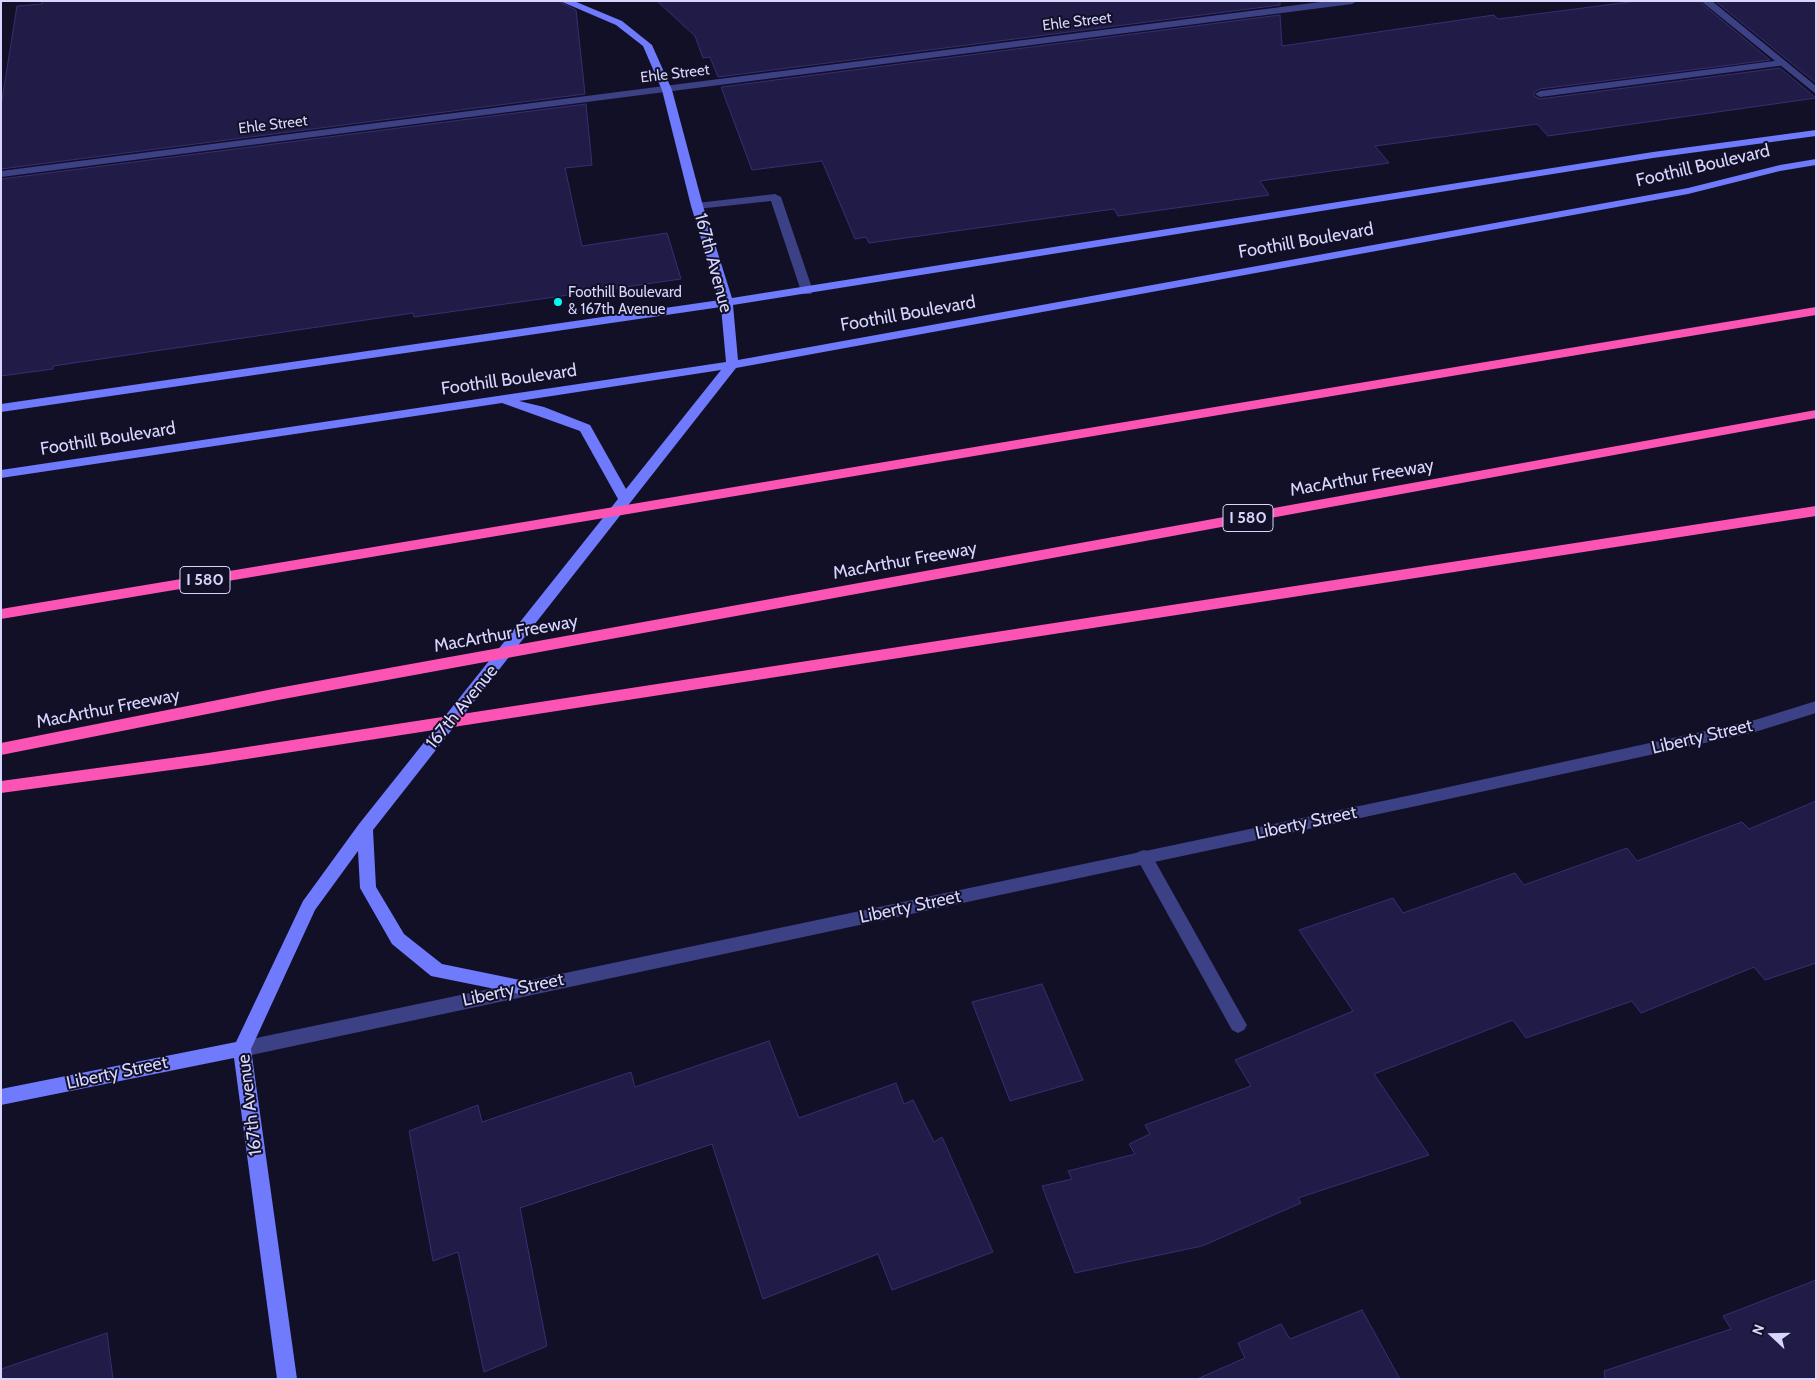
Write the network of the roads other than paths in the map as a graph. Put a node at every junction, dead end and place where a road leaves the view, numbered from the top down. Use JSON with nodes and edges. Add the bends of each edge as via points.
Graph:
{"nodes":[{"id":1,"x":565,"y":1,"type":"edge"},
{"id":2,"x":1352,"y":1,"type":"edge"},
{"id":3,"x":1706,"y":1,"type":"edge"},
{"id":4,"x":1782,"y":63,"type":"junction"},
{"id":5,"x":667,"y":90,"type":"junction"},
{"id":6,"x":1816,"y":91,"type":"edge"},
{"id":7,"x":1540,"y":94,"type":"dead end"},
{"id":8,"x":1816,"y":133,"type":"edge"},
{"id":9,"x":1816,"y":162,"type":"edge"},
{"id":10,"x":1,"y":174,"type":"edge"},
{"id":11,"x":697,"y":206,"type":"junction"},
{"id":12,"x":807,"y":290,"type":"junction"},
{"id":13,"x":727,"y":302,"type":"junction"},
{"id":14,"x":1816,"y":311,"type":"edge"},
{"id":15,"x":732,"y":365,"type":"junction"},
{"id":16,"x":501,"y":401,"type":"junction"},
{"id":17,"x":1,"y":408,"type":"edge"},
{"id":18,"x":1816,"y":414,"type":"edge"},
{"id":19,"x":1,"y":474,"type":"edge"},
{"id":20,"x":625,"y":499,"type":"junction"},
{"id":21,"x":1816,"y":511,"type":"edge"},
{"id":22,"x":1,"y":614,"type":"edge"},
{"id":23,"x":1816,"y":707,"type":"edge"},
{"id":24,"x":1,"y":749,"type":"edge"},
{"id":25,"x":1,"y":787,"type":"edge"},
{"id":26,"x":365,"y":829,"type":"junction"},
{"id":27,"x":1144,"y":857,"type":"junction"},
{"id":28,"x":525,"y":988,"type":"junction"},
{"id":29,"x":1238,"y":1025,"type":"dead end"},
{"id":30,"x":242,"y":1049,"type":"junction"},
{"id":31,"x":1,"y":1097,"type":"edge"},
{"id":32,"x":287,"y":1379,"type":"edge"}],
"edges":[{"from":1,"to":5,"type":"main road","name":"167th Avenue","via":[[619,22],[647,45]]},
{"from":2,"to":5,"type":"street","name":"Ehle Street"},
{"from":3,"to":4,"type":"street"},
{"from":4,"to":6,"type":"street"},
{"from":4,"to":7,"type":"street"},
{"from":5,"to":10,"type":"street","name":"Ehle Street"},
{"from":5,"to":11,"type":"main road","name":"167th Avenue"},
{"from":8,"to":12,"type":"main road","name":"Foothill Boulevard","via":[[1633,158]]},
{"from":9,"to":15,"type":"main road","name":"Foothill Boulevard","via":[[1688,191]]},
{"from":11,"to":12,"type":"street","via":[[775,197]]},
{"from":11,"to":13,"type":"main road","name":"167th Avenue"},
{"from":12,"to":13,"type":"main road","name":"Foothill Boulevard"},
{"from":13,"to":15,"type":"main road","name":"167th Avenue"},
{"from":13,"to":17,"type":"main road","name":"Foothill Boulevard"},
{"from":14,"to":22,"type":"highway","number":"I 580"},
{"from":15,"to":16,"type":"main road","name":"Foothill Boulevard"},
{"from":15,"to":20,"type":"main road","name":"167th Avenue"},
{"from":16,"to":19,"type":"main road","name":"Foothill Boulevard"},
{"from":16,"to":20,"type":"main road","via":[[539,410],[585,428]]},
{"from":18,"to":24,"type":"highway","name":"MacArthur Freeway","number":"I 580","via":[[278,694]]},
{"from":20,"to":26,"type":"main road","name":"167th Avenue"},
{"from":21,"to":25,"type":"highway","via":[[208,759]]},
{"from":23,"to":27,"type":"street","name":"Liberty Street","via":[[1746,728]]},
{"from":26,"to":28,"type":"main road","via":[[368,888],[398,939],[437,971]]},
{"from":26,"to":30,"type":"main road","name":"167th Avenue","via":[[309,906]]},
{"from":27,"to":28,"type":"street","name":"Liberty Street"},
{"from":27,"to":29,"type":"street"},
{"from":28,"to":30,"type":"street","name":"Liberty Street"},
{"from":30,"to":31,"type":"main road","name":"Liberty Street"},
{"from":30,"to":32,"type":"main road","name":"167th Avenue"}]}
